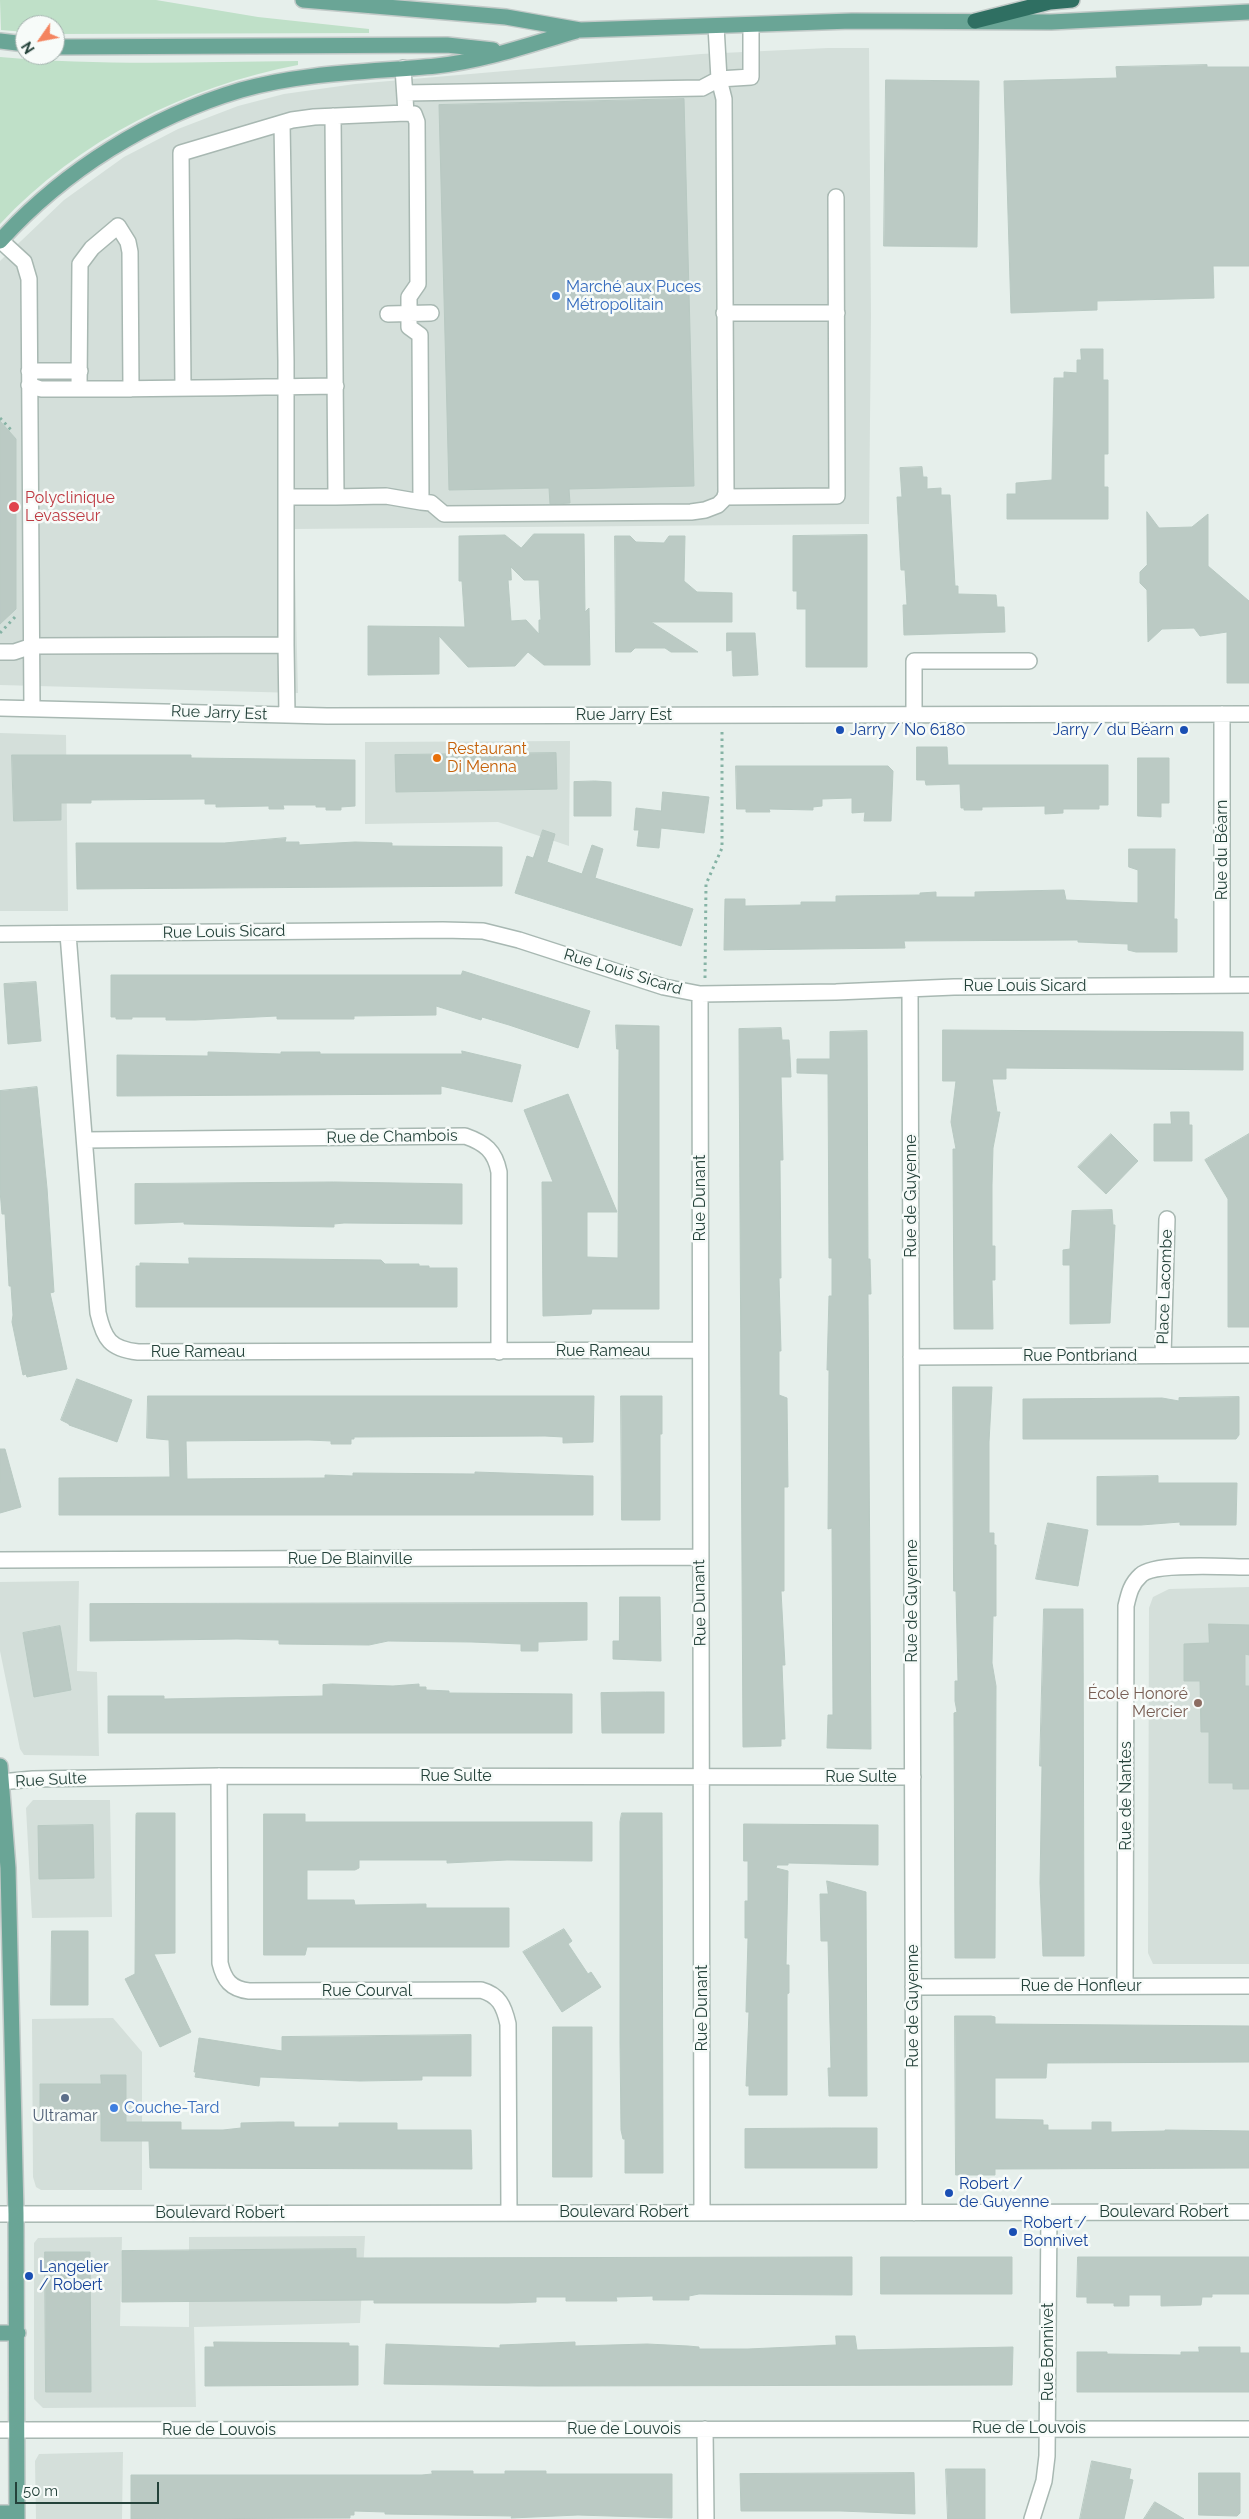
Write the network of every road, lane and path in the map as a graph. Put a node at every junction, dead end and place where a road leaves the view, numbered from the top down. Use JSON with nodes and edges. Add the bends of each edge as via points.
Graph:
{"nodes":[{"id":1,"x":303,"y":0,"type":"edge"},
{"id":2,"x":1072,"y":0,"type":"edge"},
{"id":3,"x":1249,"y":12,"type":"edge"},
{"id":4,"x":975,"y":21,"type":"junction"},
{"id":5,"x":751,"y":24,"type":"junction"},
{"id":6,"x":716,"y":26,"type":"junction"},
{"id":7,"x":580,"y":30,"type":"junction"},
{"id":8,"x":0,"y":41,"type":"edge"},
{"id":9,"x":15,"y":43,"type":"edge"},
{"id":10,"x":65,"y":47,"type":"edge"},
{"id":11,"x":506,"y":52,"type":"junction"},
{"id":12,"x":403,"y":68,"type":"junction"},
{"id":13,"x":719,"y":79,"type":"junction"},
{"id":14,"x":405,"y":93,"type":"junction"},
{"id":15,"x":406,"y":113,"type":"junction"},
{"id":16,"x":333,"y":116,"type":"junction"},
{"id":17,"x":282,"y":122,"type":"junction"},
{"id":18,"x":836,"y":197,"type":"dead end"},
{"id":19,"x":0,"y":240,"type":"edge"},
{"id":20,"x":431,"y":313,"type":"dead end"},
{"id":21,"x":724,"y":313,"type":"junction"},
{"id":22,"x":388,"y":314,"type":"dead end"},
{"id":23,"x":410,"y":314,"type":"junction"},
{"id":24,"x":837,"y":314,"type":"junction"},
{"id":25,"x":80,"y":371,"type":"junction"},
{"id":26,"x":29,"y":378,"type":"junction"},
{"id":27,"x":286,"y":386,"type":"junction"},
{"id":28,"x":336,"y":386,"type":"junction"},
{"id":29,"x":183,"y":388,"type":"junction"},
{"id":30,"x":79,"y":389,"type":"junction"},
{"id":31,"x":131,"y":389,"type":"junction"},
{"id":32,"x":0,"y":418,"type":"edge"},
{"id":33,"x":18,"y":437,"type":"dead end"},
{"id":34,"x":286,"y":497,"type":"junction"},
{"id":35,"x":336,"y":497,"type":"junction"},
{"id":36,"x":725,"y":497,"type":"junction"},
{"id":37,"x":421,"y":502,"type":"junction"},
{"id":38,"x":286,"y":645,"type":"junction"},
{"id":39,"x":32,"y":646,"type":"junction"},
{"id":40,"x":0,"y":652,"type":"edge"},
{"id":41,"x":1029,"y":661,"type":"dead end"},
{"id":42,"x":0,"y":708,"type":"edge"},
{"id":43,"x":32,"y":708,"type":"junction"},
{"id":44,"x":1222,"y":714,"type":"junction"},
{"id":45,"x":1249,"y":714,"type":"edge"},
{"id":46,"x":287,"y":715,"type":"junction"},
{"id":47,"x":722,"y":715,"type":"junction"},
{"id":48,"x":914,"y":715,"type":"junction"},
{"id":49,"x":0,"y":934,"type":"edge"},
{"id":50,"x":68,"y":934,"type":"junction"},
{"id":51,"x":1222,"y":985,"type":"junction"},
{"id":52,"x":1249,"y":986,"type":"edge"},
{"id":53,"x":910,"y":989,"type":"junction"},
{"id":54,"x":702,"y":994,"type":"junction"},
{"id":55,"x":84,"y":1140,"type":"junction"},
{"id":56,"x":1167,"y":1219,"type":"dead end"},
{"id":57,"x":700,"y":1350,"type":"junction"},
{"id":58,"x":499,"y":1352,"type":"junction"},
{"id":59,"x":1163,"y":1355,"type":"junction"},
{"id":60,"x":1249,"y":1355,"type":"edge"},
{"id":61,"x":911,"y":1357,"type":"junction"},
{"id":62,"x":699,"y":1557,"type":"junction"},
{"id":63,"x":0,"y":1560,"type":"edge"},
{"id":64,"x":1249,"y":1566,"type":"edge"},
{"id":65,"x":0,"y":1766,"type":"edge"},
{"id":66,"x":219,"y":1776,"type":"junction"},
{"id":67,"x":702,"y":1776,"type":"junction"},
{"id":68,"x":913,"y":1777,"type":"junction"},
{"id":69,"x":1,"y":1782,"type":"edge"},
{"id":70,"x":5,"y":1958,"type":"edge"},
{"id":71,"x":1125,"y":1986,"type":"junction"},
{"id":72,"x":1249,"y":1986,"type":"edge"},
{"id":73,"x":913,"y":1987,"type":"junction"},
{"id":74,"x":702,"y":2212,"type":"junction"},
{"id":75,"x":1049,"y":2212,"type":"junction"},
{"id":76,"x":1249,"y":2212,"type":"edge"},
{"id":77,"x":509,"y":2213,"type":"junction"},
{"id":78,"x":914,"y":2213,"type":"junction"},
{"id":79,"x":0,"y":2214,"type":"edge"},
{"id":80,"x":16,"y":2214,"type":"junction"},
{"id":81,"x":0,"y":2333,"type":"edge"},
{"id":82,"x":18,"y":2333,"type":"junction"},
{"id":83,"x":1048,"y":2428,"type":"junction"},
{"id":84,"x":706,"y":2429,"type":"junction"},
{"id":85,"x":1249,"y":2429,"type":"edge"},
{"id":86,"x":0,"y":2430,"type":"edge"},
{"id":87,"x":17,"y":2430,"type":"junction"},
{"id":88,"x":0,"y":2513,"type":"edge"},
{"id":89,"x":17,"y":2516,"type":"edge"},
{"id":90,"x":706,"y":2519,"type":"edge"},
{"id":91,"x":1032,"y":2519,"type":"edge"}],
"edges":[{"from":1,"to":7,"type":"main road","via":[[506,17]]},
{"from":2,"to":4,"type":"highway","via":[[1050,2]]},
{"from":3,"to":4,"type":"main road","via":[[1051,22]]},
{"from":4,"to":5,"type":"main road"},
{"from":5,"to":6,"type":"main road"},
{"from":5,"to":13,"type":"street","via":[[751,77]]},
{"from":6,"to":7,"type":"main road"},
{"from":6,"to":13,"type":"street"},
{"from":7,"to":11,"type":"main road"},
{"from":8,"to":9,"type":"main road"},
{"from":10,"to":11,"type":"main road","via":[[447,45]]},
{"from":11,"to":12,"type":"main road","via":[[442,65]]},
{"from":12,"to":14,"type":"street"},
{"from":12,"to":19,"type":"main road","via":[[320,75],[260,86],[234,92],[187,111],[137,134],[86,165],[33,207]]},
{"from":13,"to":14,"type":"street","via":[[702,88]]},
{"from":13,"to":21,"type":"street","via":[[724,99]]},
{"from":14,"to":15,"type":"street"},
{"from":15,"to":16,"type":"street"},
{"from":15,"to":23,"type":"street","via":[[414,114],[417,122],[418,284],[409,297]]},
{"from":16,"to":17,"type":"street"},
{"from":16,"to":28,"type":"street"},
{"from":17,"to":27,"type":"street"},
{"from":17,"to":29,"type":"street","via":[[181,153]]},
{"from":18,"to":24,"type":"street"},
{"from":19,"to":26,"type":"street","via":[[24,262],[27,271]]},
{"from":20,"to":23,"type":"street"},
{"from":21,"to":24,"type":"street"},
{"from":21,"to":36,"type":"street"},
{"from":22,"to":23,"type":"street"},
{"from":23,"to":37,"type":"street","via":[[409,327],[420,335]]},
{"from":24,"to":36,"type":"street","via":[[837,496]]},
{"from":25,"to":26,"type":"street"},
{"from":25,"to":30,"type":"street"},
{"from":25,"to":31,"type":"street","via":[[80,264],[92,248],[118,226],[130,252]]},
{"from":26,"to":30,"type":"street","via":[[41,389]]},
{"from":26,"to":39,"type":"street"},
{"from":27,"to":28,"type":"street"},
{"from":27,"to":29,"type":"street"},
{"from":27,"to":34,"type":"street"},
{"from":28,"to":35,"type":"street"},
{"from":29,"to":31,"type":"street"},
{"from":30,"to":31,"type":"street"},
{"from":32,"to":33,"type":"path"},
{"from":34,"to":35,"type":"street"},
{"from":34,"to":38,"type":"street"},
{"from":35,"to":37,"type":"street","via":[[386,496]]},
{"from":36,"to":37,"type":"street","via":[[718,505],[705,510],[652,513],[444,514],[430,503]]},
{"from":38,"to":39,"type":"street"},
{"from":38,"to":46,"type":"street"},
{"from":39,"to":40,"type":"street","via":[[14,652]]},
{"from":39,"to":43,"type":"street"},
{"from":41,"to":48,"type":"street","via":[[914,661]]},
{"from":42,"to":43,"type":"street","name":"Rue Jarry Est"},
{"from":43,"to":46,"type":"street","name":"Rue Jarry Est"},
{"from":44,"to":45,"type":"street","name":"Rue Jarry Est"},
{"from":44,"to":48,"type":"street","name":"Rue Jarry Est"},
{"from":44,"to":51,"type":"street","name":"Rue du Béarn"},
{"from":46,"to":47,"type":"street","name":"Rue Jarry Est"},
{"from":47,"to":48,"type":"street","name":"Rue Jarry Est"},
{"from":47,"to":54,"type":"path","via":[[722,848],[706,884]]},
{"from":49,"to":50,"type":"street","name":"Rue Louis Sicard"},
{"from":50,"to":54,"type":"street","name":"Rue Louis Sicard","via":[[483,931],[664,987]]},
{"from":50,"to":55,"type":"street","name":"Rue Rameau"},
{"from":51,"to":52,"type":"street","name":"Rue Louis Sicard"},
{"from":51,"to":53,"type":"street","name":"Rue Louis Sicard"},
{"from":53,"to":54,"type":"street","name":"Rue Louis Sicard"},
{"from":53,"to":61,"type":"street","name":"Rue de Guyenne"},
{"from":54,"to":57,"type":"street","name":"Rue Dunant"},
{"from":55,"to":58,"type":"street","name":"Rue Rameau","via":[[98,1313],[102,1330],[110,1343],[123,1350]]},
{"from":55,"to":58,"type":"street","name":"Rue de Chambois","via":[[465,1136],[478,1140],[490,1148],[499,1172]]},
{"from":56,"to":59,"type":"street","name":"Place Lacombe"},
{"from":57,"to":58,"type":"street","name":"Rue Rameau"},
{"from":57,"to":62,"type":"street","name":"Rue Dunant"},
{"from":59,"to":60,"type":"street","name":"Rue Pontbriand"},
{"from":59,"to":61,"type":"street","name":"Rue Pontbriand"},
{"from":61,"to":68,"type":"street","name":"Rue de Guyenne"},
{"from":62,"to":63,"type":"street","name":"Rue De Blainville"},
{"from":62,"to":67,"type":"street","name":"Rue Dunant"},
{"from":64,"to":71,"type":"street","name":"Rue de Nantes","via":[[1159,1567],[1142,1573],[1130,1588],[1126,1606]]},
{"from":65,"to":69,"type":"main road"},
{"from":66,"to":67,"type":"street","name":"Rue Sulte"},
{"from":66,"to":69,"type":"street","name":"Rue Sulte"},
{"from":66,"to":77,"type":"street","name":"Rue Courval","via":[[220,1963],[230,1985],[249,1991],[481,1990],[493,1993],[501,2002],[508,2024]]},
{"from":67,"to":68,"type":"street","name":"Rue Sulte"},
{"from":67,"to":74,"type":"street","name":"Rue Dunant"},
{"from":68,"to":73,"type":"street","name":"Rue de Guyenne"},
{"from":69,"to":70,"type":"main road"},
{"from":70,"to":80,"type":"main road"},
{"from":71,"to":72,"type":"street","name":"Rue de Honfleur"},
{"from":71,"to":73,"type":"street","name":"Rue de Honfleur"},
{"from":73,"to":78,"type":"street","name":"Rue de Guyenne"},
{"from":74,"to":77,"type":"street","name":"Boulevard Robert"},
{"from":74,"to":78,"type":"street","name":"Boulevard Robert"},
{"from":75,"to":76,"type":"street","name":"Boulevard Robert"},
{"from":75,"to":78,"type":"street","name":"Boulevard Robert"},
{"from":75,"to":83,"type":"street","name":"Rue Bonnivet"},
{"from":77,"to":80,"type":"street","name":"Boulevard Robert"},
{"from":79,"to":80,"type":"street","name":"Boulevard Robert"},
{"from":80,"to":82,"type":"main road"},
{"from":81,"to":82,"type":"main road"},
{"from":82,"to":87,"type":"main road"},
{"from":83,"to":84,"type":"street","name":"Rue de Louvois"},
{"from":83,"to":85,"type":"street","name":"Rue de Louvois"},
{"from":83,"to":91,"type":"street","name":"Rue Bonnivet","via":[[1044,2481]]},
{"from":84,"to":87,"type":"street","name":"Rue de Louvois"},
{"from":84,"to":90,"type":"street"},
{"from":86,"to":87,"type":"street","name":"Rue de Louvois"},
{"from":87,"to":89,"type":"main road"},
{"from":88,"to":89,"type":"main road"}]}
